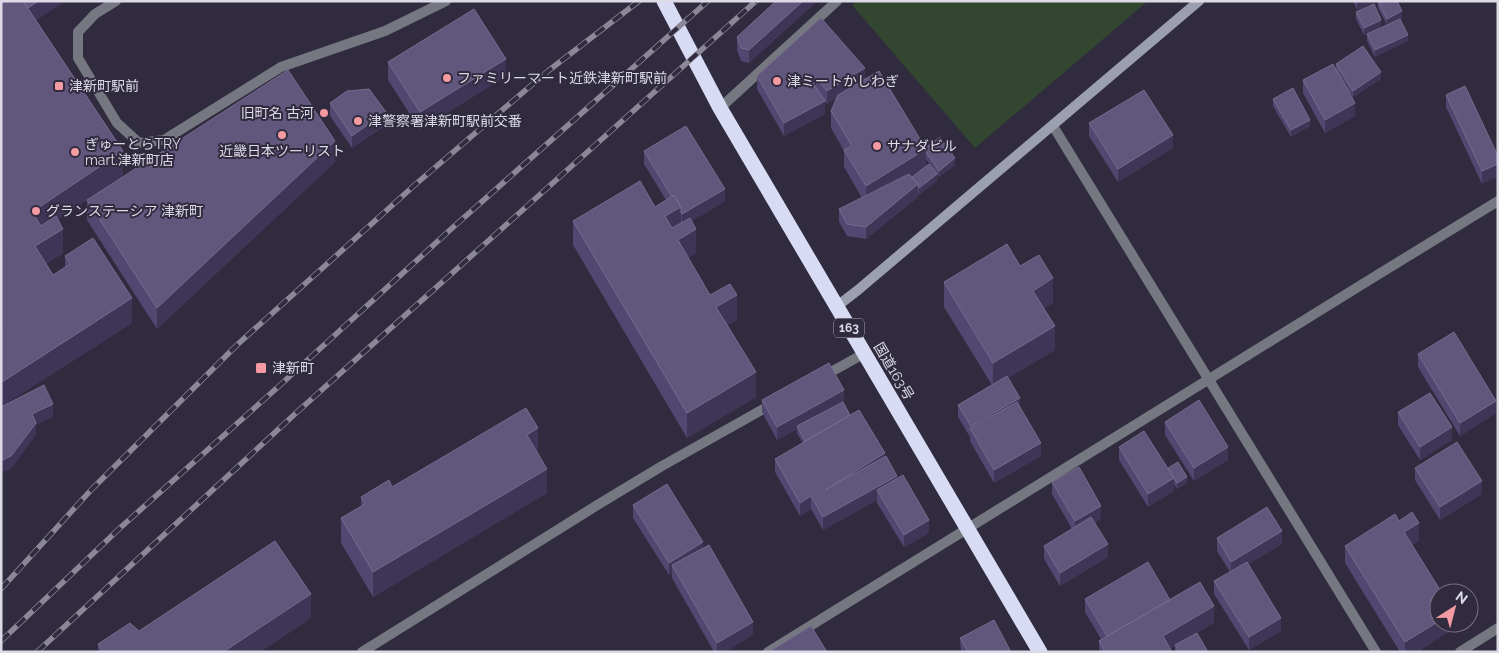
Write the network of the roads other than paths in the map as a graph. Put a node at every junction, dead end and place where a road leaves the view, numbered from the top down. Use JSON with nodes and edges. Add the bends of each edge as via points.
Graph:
{"nodes":[{"id":1,"x":116,"y":1,"type":"edge"},
{"id":2,"x":446,"y":1,"type":"edge"},
{"id":3,"x":664,"y":1,"type":"edge"},
{"id":4,"x":837,"y":1,"type":"edge"},
{"id":5,"x":1199,"y":1,"type":"edge"},
{"id":6,"x":720,"y":108,"type":"junction"},
{"id":7,"x":1053,"y":126,"type":"junction"},
{"id":8,"x":1498,"y":200,"type":"edge"},
{"id":9,"x":836,"y":307,"type":"junction"},
{"id":10,"x":865,"y":353,"type":"junction"},
{"id":11,"x":1207,"y":379,"type":"junction"},
{"id":12,"x":813,"y":382,"type":"edge"},
{"id":13,"x":780,"y":400,"type":"edge"},
{"id":14,"x":969,"y":529,"type":"junction"},
{"id":15,"x":1498,"y":628,"type":"edge"},
{"id":16,"x":362,"y":652,"type":"edge"},
{"id":17,"x":768,"y":652,"type":"edge"},
{"id":18,"x":1040,"y":652,"type":"edge"},
{"id":19,"x":1376,"y":652,"type":"edge"},
{"id":20,"x":1460,"y":652,"type":"edge"}],
"edges":[{"from":1,"to":2,"type":"street","via":[[95,14],[78,32],[78,58],[117,123],[139,143],[164,140],[281,67],[385,32]]},
{"from":3,"to":6,"type":"highway","name":"国道163号","number":"163"},
{"from":4,"to":6,"type":"street"},
{"from":5,"to":7,"type":"street"},
{"from":6,"to":9,"type":"highway","name":"国道163号","number":"163"},
{"from":7,"to":9,"type":"street"},
{"from":7,"to":11,"type":"street"},
{"from":8,"to":11,"type":"street"},
{"from":9,"to":10,"type":"highway","name":"国道163号","number":"163"},
{"from":10,"to":12,"type":"street"},
{"from":10,"to":14,"type":"highway","name":"国道163号","number":"163"},
{"from":11,"to":14,"type":"street"},
{"from":11,"to":19,"type":"street"},
{"from":13,"to":16,"type":"street","via":[[662,466]]},
{"from":14,"to":17,"type":"street"},
{"from":14,"to":18,"type":"highway","name":"国道163号","number":"163"},
{"from":15,"to":20,"type":"street"}]}
